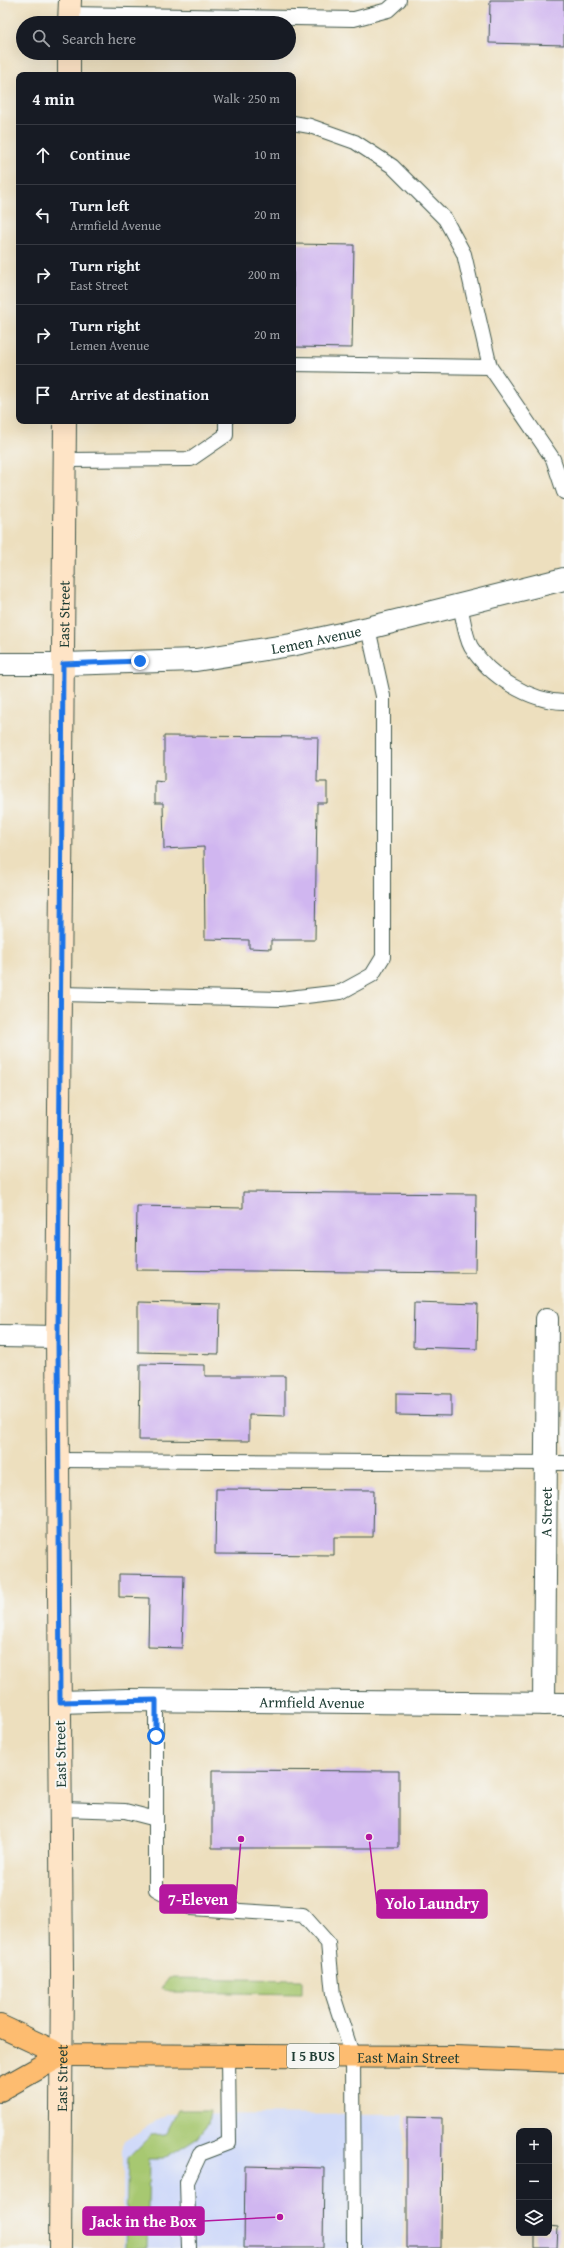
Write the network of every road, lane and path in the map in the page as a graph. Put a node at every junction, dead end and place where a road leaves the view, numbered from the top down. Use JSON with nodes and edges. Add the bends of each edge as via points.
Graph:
{"nodes":[{"id":1,"x":399,"y":0,"type":"edge"},
{"id":2,"x":70,"y":12,"type":"edge"},
{"id":3,"x":232,"y":16,"type":"edge"},
{"id":4,"x":296,"y":18,"type":"edge"},
{"id":5,"x":69,"y":60,"type":"edge"},
{"id":6,"x":69,"y":72,"type":"edge"},
{"id":7,"x":296,"y":124,"type":"edge"},
{"id":8,"x":296,"y":364,"type":"edge"},
{"id":9,"x":490,"y":367,"type":"junction"},
{"id":10,"x":65,"y":424,"type":"edge"},
{"id":11,"x":226,"y":424,"type":"edge"},
{"id":12,"x":65,"y":460,"type":"junction"},
{"id":13,"x":564,"y":492,"type":"edge"},
{"id":14,"x":564,"y":579,"type":"edge"},
{"id":15,"x":460,"y":605,"type":"junction"},
{"id":16,"x":368,"y":628,"type":"junction"},
{"id":17,"x":0,"y":664,"type":"edge"},
{"id":18,"x":63,"y":664,"type":"junction"},
{"id":19,"x":564,"y":702,"type":"edge"},
{"id":20,"x":60,"y":994,"type":"junction"},
{"id":21,"x":547,"y":1319,"type":"dead end"},
{"id":22,"x":0,"y":1336,"type":"edge"},
{"id":23,"x":58,"y":1337,"type":"junction"},
{"id":24,"x":58,"y":1460,"type":"junction"},
{"id":25,"x":555,"y":1463,"type":"edge"},
{"id":26,"x":156,"y":1700,"type":"junction"},
{"id":27,"x":60,"y":1702,"type":"junction"},
{"id":28,"x":554,"y":1704,"type":"edge"},
{"id":29,"x":61,"y":1809,"type":"junction"},
{"id":30,"x":156,"y":1819,"type":"junction"},
{"id":31,"x":0,"y":2026,"type":"edge"},
{"id":32,"x":62,"y":2054,"type":"junction"},
{"id":33,"x":228,"y":2056,"type":"junction"},
{"id":34,"x":353,"y":2057,"type":"junction"},
{"id":35,"x":564,"y":2061,"type":"edge"},
{"id":36,"x":0,"y":2090,"type":"edge"},
{"id":37,"x":60,"y":2248,"type":"edge"},
{"id":38,"x":189,"y":2248,"type":"edge"},
{"id":39,"x":354,"y":2248,"type":"edge"}],
"edges":[{"from":1,"to":4,"type":"lane","via":[[388,10],[354,19]]},
{"from":2,"to":3,"type":"lane"},
{"from":5,"to":6,"type":"main road"},
{"from":7,"to":9,"type":"lane","via":[[355,142],[392,166],[445,219],[464,254]]},
{"from":8,"to":9,"type":"lane"},
{"from":9,"to":13,"type":"lane","via":[[553,459]]},
{"from":10,"to":12,"type":"main road","name":"East Street"},
{"from":11,"to":12,"type":"lane","via":[[226,435],[190,459]]},
{"from":12,"to":18,"type":"main road","name":"East Street"},
{"from":14,"to":15,"type":"street","name":"Lemen Avenue"},
{"from":15,"to":16,"type":"street","name":"Lemen Avenue"},
{"from":15,"to":19,"type":"lane","via":[[470,646],[489,669],[521,690],[548,701]]},
{"from":16,"to":18,"type":"street","name":"Lemen Avenue","via":[[291,645],[196,660]]},
{"from":16,"to":20,"type":"lane","via":[[383,696],[383,957],[372,975],[341,992],[280,999]]},
{"from":17,"to":18,"type":"street","name":"Lemen Avenue"},
{"from":18,"to":20,"type":"main road","name":"East Street"},
{"from":20,"to":23,"type":"main road","name":"East Street"},
{"from":21,"to":25,"type":"street","name":"A Street"},
{"from":22,"to":23,"type":"street"},
{"from":23,"to":24,"type":"main road","name":"East Street"},
{"from":24,"to":25,"type":"lane"},
{"from":24,"to":27,"type":"main road","name":"East Street"},
{"from":25,"to":28,"type":"street","name":"A Street"},
{"from":26,"to":27,"type":"street","name":"Armfield Avenue"},
{"from":26,"to":28,"type":"street","name":"Armfield Avenue"},
{"from":26,"to":30,"type":"lane"},
{"from":27,"to":29,"type":"main road","name":"East Street"},
{"from":29,"to":30,"type":"lane","via":[[125,1811]]},
{"from":29,"to":32,"type":"main road","name":"East Street"},
{"from":30,"to":34,"type":"lane","via":[[156,1889],[191,1908],[303,1916],[328,1943],[333,1995]]},
{"from":31,"to":32,"type":"main road","number":"I 5 BUS"},
{"from":32,"to":33,"type":"main road","name":"East Main Street","number":"I 5 BUS"},
{"from":32,"to":36,"type":"main road"},
{"from":32,"to":37,"type":"main road","name":"East Street"},
{"from":33,"to":34,"type":"main road","name":"East Main Street","number":"I 5 BUS"},
{"from":33,"to":38,"type":"lane","via":[[229,2143],[200,2154],[187,2182]]},
{"from":34,"to":35,"type":"main road","name":"East Main Street","number":"I 5 BUS"},
{"from":34,"to":39,"type":"lane"}]}
